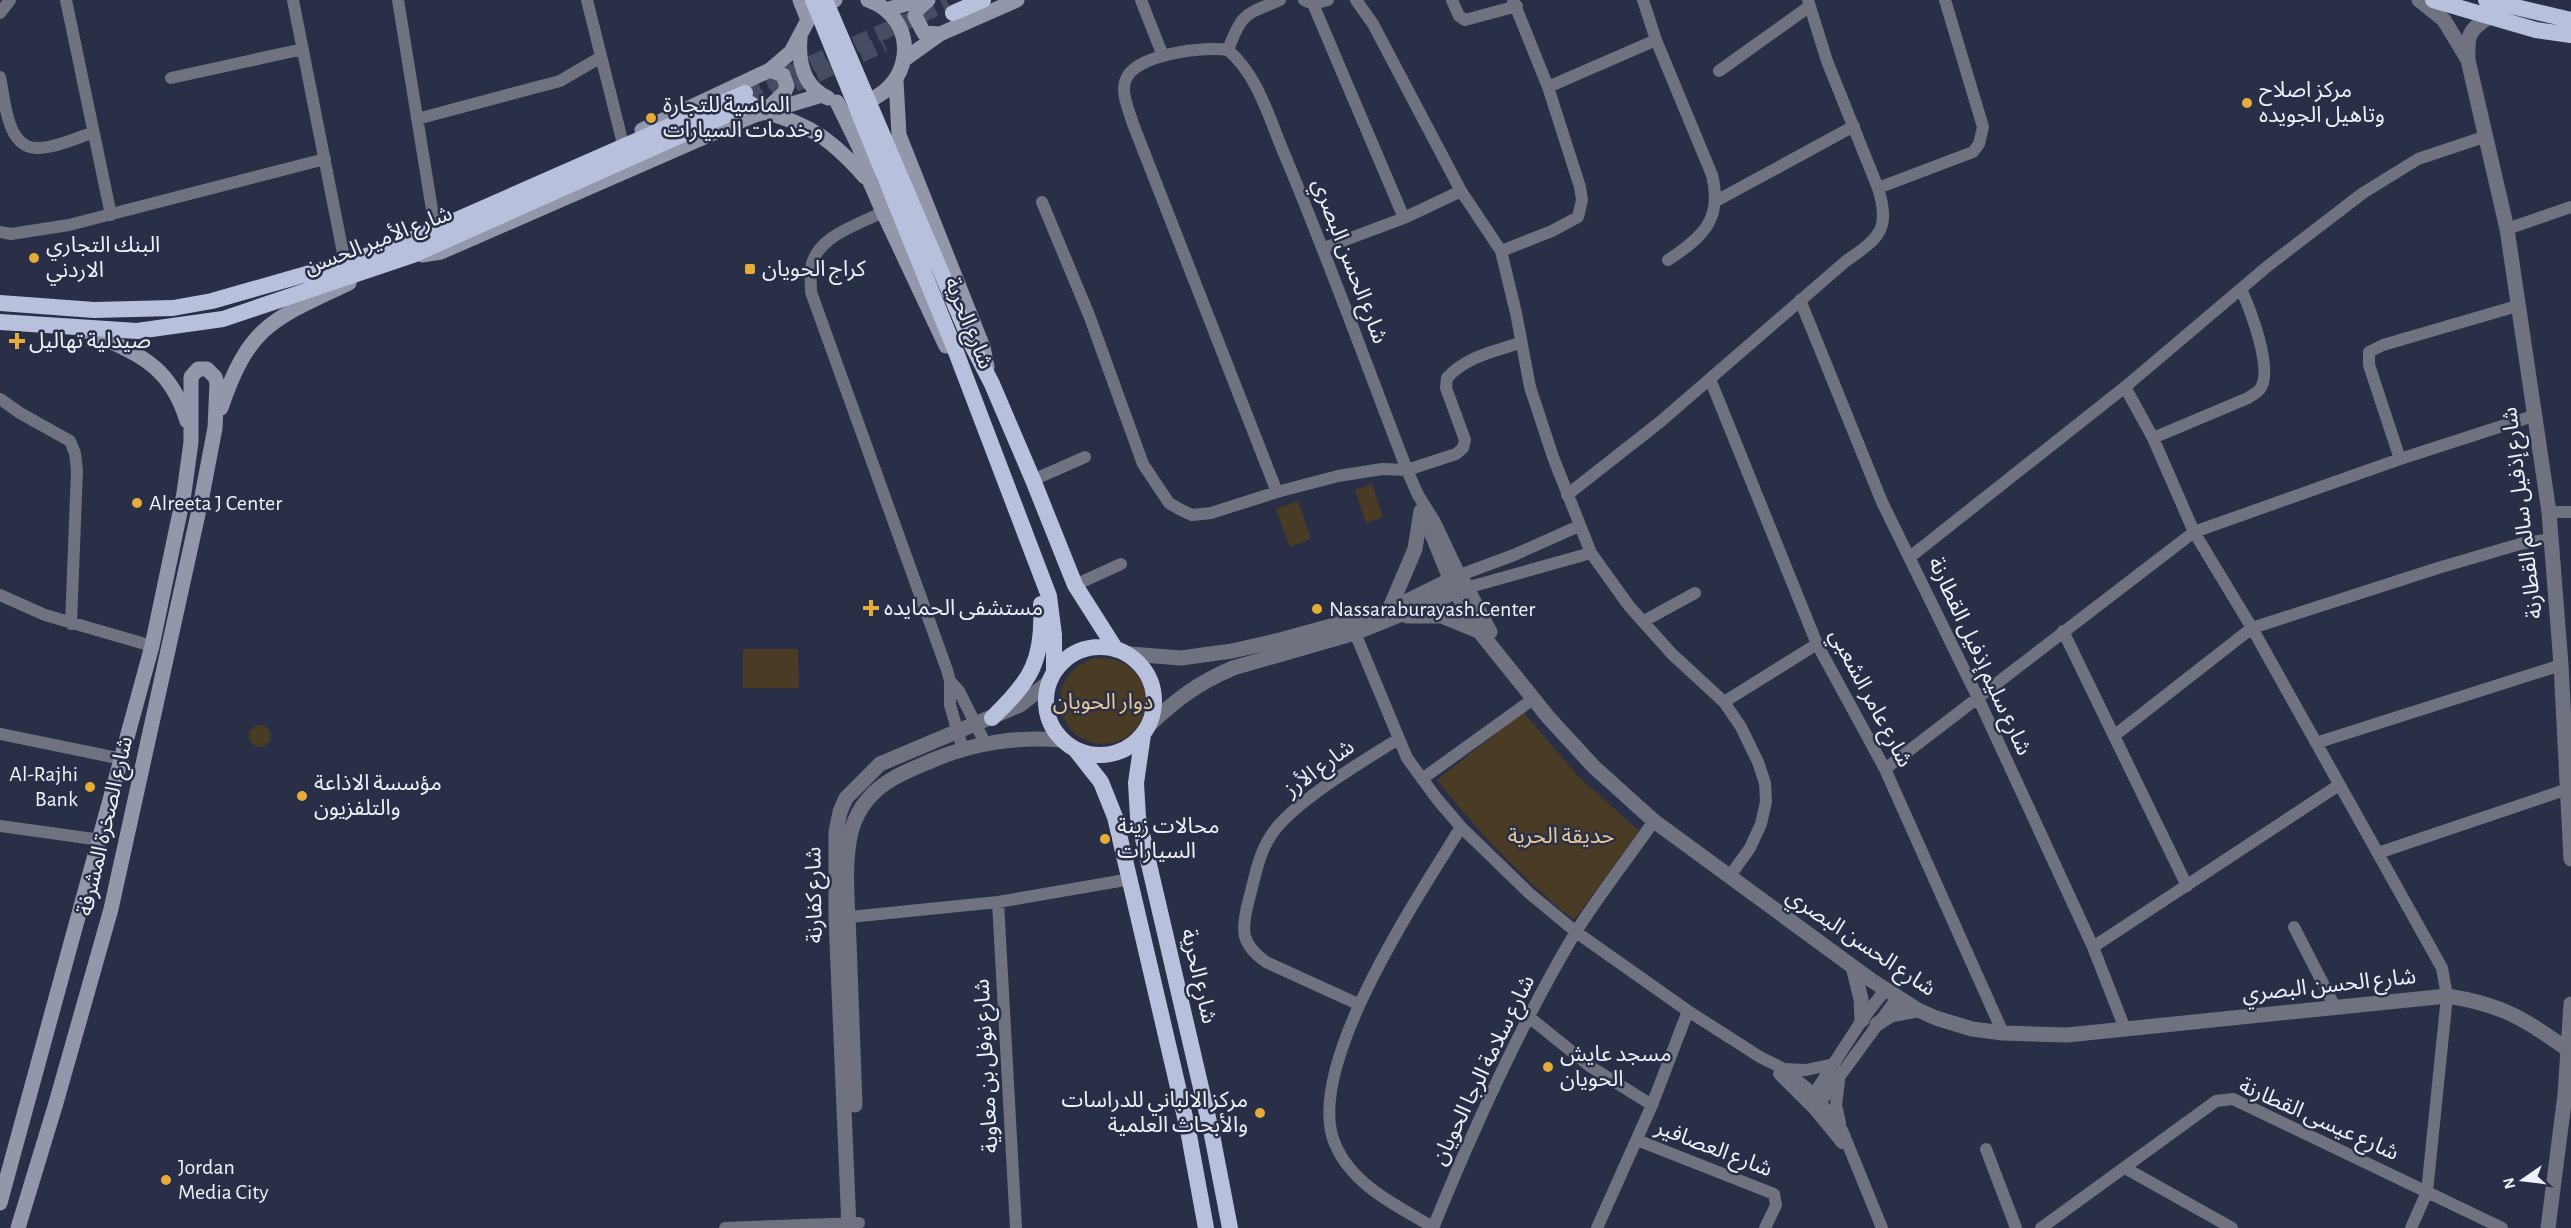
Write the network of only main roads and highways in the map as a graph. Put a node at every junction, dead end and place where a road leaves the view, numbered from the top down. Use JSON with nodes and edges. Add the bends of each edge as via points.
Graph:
{"nodes":[{"id":1,"x":800,"y":0,"type":"edge"},
{"id":2,"x":813,"y":0,"type":"edge"},
{"id":3,"x":825,"y":0,"type":"edge"},
{"id":4,"x":835,"y":0,"type":"edge"},
{"id":5,"x":869,"y":0,"type":"edge"},
{"id":6,"x":918,"y":0,"type":"edge"},
{"id":7,"x":928,"y":0,"type":"edge"},
{"id":8,"x":983,"y":0,"type":"edge"},
{"id":9,"x":1017,"y":0,"type":"edge"},
{"id":10,"x":2433,"y":0,"type":"edge"},
{"id":11,"x":952,"y":5,"type":"edge"},
{"id":12,"x":2488,"y":8,"type":"edge"},
{"id":13,"x":886,"y":10,"type":"junction"},
{"id":14,"x":808,"y":20,"type":"junction"},
{"id":15,"x":2571,"y":20,"type":"edge"},
{"id":16,"x":940,"y":34,"type":"junction"},
{"id":17,"x":2571,"y":35,"type":"edge"},
{"id":18,"x":800,"y":38,"type":"junction"},
{"id":19,"x":905,"y":59,"type":"junction"},
{"id":20,"x":770,"y":70,"type":"junction"},
{"id":21,"x":896,"y":81,"type":"junction"},
{"id":22,"x":822,"y":95,"type":"junction"},
{"id":23,"x":837,"y":102,"type":"junction"},
{"id":24,"x":754,"y":103,"type":"junction"},
{"id":25,"x":899,"y":135,"type":"junction"},
{"id":26,"x":860,"y":149,"type":"junction"},
{"id":27,"x":870,"y":182,"type":"junction"},
{"id":28,"x":409,"y":249,"type":"junction"},
{"id":29,"x":380,"y":268,"type":"junction"},
{"id":30,"x":0,"y":303,"type":"edge"},
{"id":31,"x":1,"y":324,"type":"edge"},
{"id":32,"x":84,"y":330,"type":"junction"},
{"id":33,"x":992,"y":384,"type":"junction"},
{"id":34,"x":971,"y":390,"type":"junction"},
{"id":35,"x":214,"y":428,"type":"junction"},
{"id":36,"x":191,"y":442,"type":"junction"},
{"id":37,"x":1036,"y":559,"type":"junction"},
{"id":38,"x":1123,"y":651,"type":"junction"},
{"id":39,"x":1051,"y":677,"type":"junction"},
{"id":40,"x":992,"y":718,"type":"road end"},
{"id":41,"x":1146,"y":730,"type":"junction"},
{"id":42,"x":1069,"y":745,"type":"junction"},
{"id":43,"x":2,"y":1188,"type":"edge"},
{"id":44,"x":0,"y":1203,"type":"edge"},
{"id":45,"x":18,"y":1228,"type":"edge"},
{"id":46,"x":1206,"y":1228,"type":"edge"},
{"id":47,"x":1230,"y":1228,"type":"edge"}],
"edges":[{"from":1,"to":14,"type":"main road"},
{"from":2,"to":34,"type":"highway","name":"شارع الحرية"},
{"from":3,"to":33,"type":"highway","name":"شارع الحرية"},
{"from":4,"to":14,"type":"main road","via":[[820,7]]},
{"from":5,"to":13,"type":"main road"},
{"from":6,"to":13,"type":"main road"},
{"from":7,"to":16,"type":"main road","via":[[916,10],[918,25],[924,33]]},
{"from":8,"to":11,"type":"highway"},
{"from":9,"to":16,"type":"main road"},
{"from":10,"to":12,"type":"highway"},
{"from":12,"to":15,"type":"highway"},
{"from":12,"to":17,"type":"highway","via":[[2536,30]]},
{"from":13,"to":19,"type":"main road","via":[[898,24]]},
{"from":14,"to":18,"type":"main road"},
{"from":16,"to":19,"type":"main road"},
{"from":18,"to":20,"type":"main road","via":[[791,52]]},
{"from":18,"to":22,"type":"main road","via":[[802,70]]},
{"from":19,"to":21,"type":"main road"},
{"from":20,"to":24,"type":"main road","via":[[783,75],[787,86],[784,93]]},
{"from":20,"to":28,"type":"main road","via":[[434,222]]},
{"from":21,"to":23,"type":"main road","via":[[880,96],[859,104]]},
{"from":21,"to":25,"type":"main road"},
{"from":22,"to":23,"type":"main road"},
{"from":22,"to":24,"type":"main road"},
{"from":23,"to":26,"type":"main road"},
{"from":24,"to":27,"type":"main road","via":[[829,140]]},
{"from":24,"to":28,"type":"highway","name":"شارع الأمير الحسن"},
{"from":24,"to":28,"type":"main road","via":[[441,252]]},
{"from":25,"to":26,"type":"main road","via":[[888,119],[876,117],[863,126]]},
{"from":25,"to":33,"type":"main road","via":[[982,347]]},
{"from":26,"to":27,"type":"main road"},
{"from":27,"to":34,"type":"main road","via":[[946,347]]},
{"from":28,"to":29,"type":"highway","name":"شارع الأمير الحسن"},
{"from":28,"to":30,"type":"highway","name":"شارع الأمير الحسن","via":[[173,308],[94,310]]},
{"from":29,"to":32,"type":"highway","name":"شارع الأمير الحسن","via":[[223,319],[137,331]]},
{"from":29,"to":35,"type":"main road","via":[[294,309],[262,330],[231,379]]},
{"from":31,"to":32,"type":"highway","name":"شارع الأمير الحسن"},
{"from":32,"to":36,"type":"main road","via":[[156,367],[169,381],[180,403]]},
{"from":33,"to":38,"type":"highway","name":"شارع الحرية","via":[[1075,585],[1093,617]]},
{"from":34,"to":37,"type":"highway","name":"شارع الحرية"},
{"from":35,"to":36,"type":"main road","via":[[215,377],[207,369],[198,369],[190,385]]},
{"from":35,"to":45,"type":"main road","name":"شارع الصخرة المشرفة","via":[[111,909]]},
{"from":36,"to":43,"type":"main road","name":"شارع الصخرة المشرفة","via":[[181,516],[152,646]]},
{"from":37,"to":39,"type":"highway","name":"شارع الحرية","via":[[1051,605]]},
{"from":37,"to":40,"type":"highway","via":[[1042,620],[1036,656],[1028,680]]},
{"from":38,"to":39,"type":"highway","via":[[1088,647],[1064,660]]},
{"from":38,"to":41,"type":"highway","via":[[1145,669],[1154,694],[1154,708]]},
{"from":39,"to":42,"type":"highway","via":[[1047,714],[1053,728]]},
{"from":41,"to":42,"type":"highway","via":[[1119,752],[1097,755]]},
{"from":41,"to":47,"type":"highway","name":"شارع الحرية","via":[[1136,783],[1138,817]]},
{"from":42,"to":46,"type":"highway","name":"شارع الحرية","via":[[1101,782],[1109,799],[1188,1130]]},
{"from":43,"to":44,"type":"main road","name":"شارع الصخرة المشرفة"}]}
